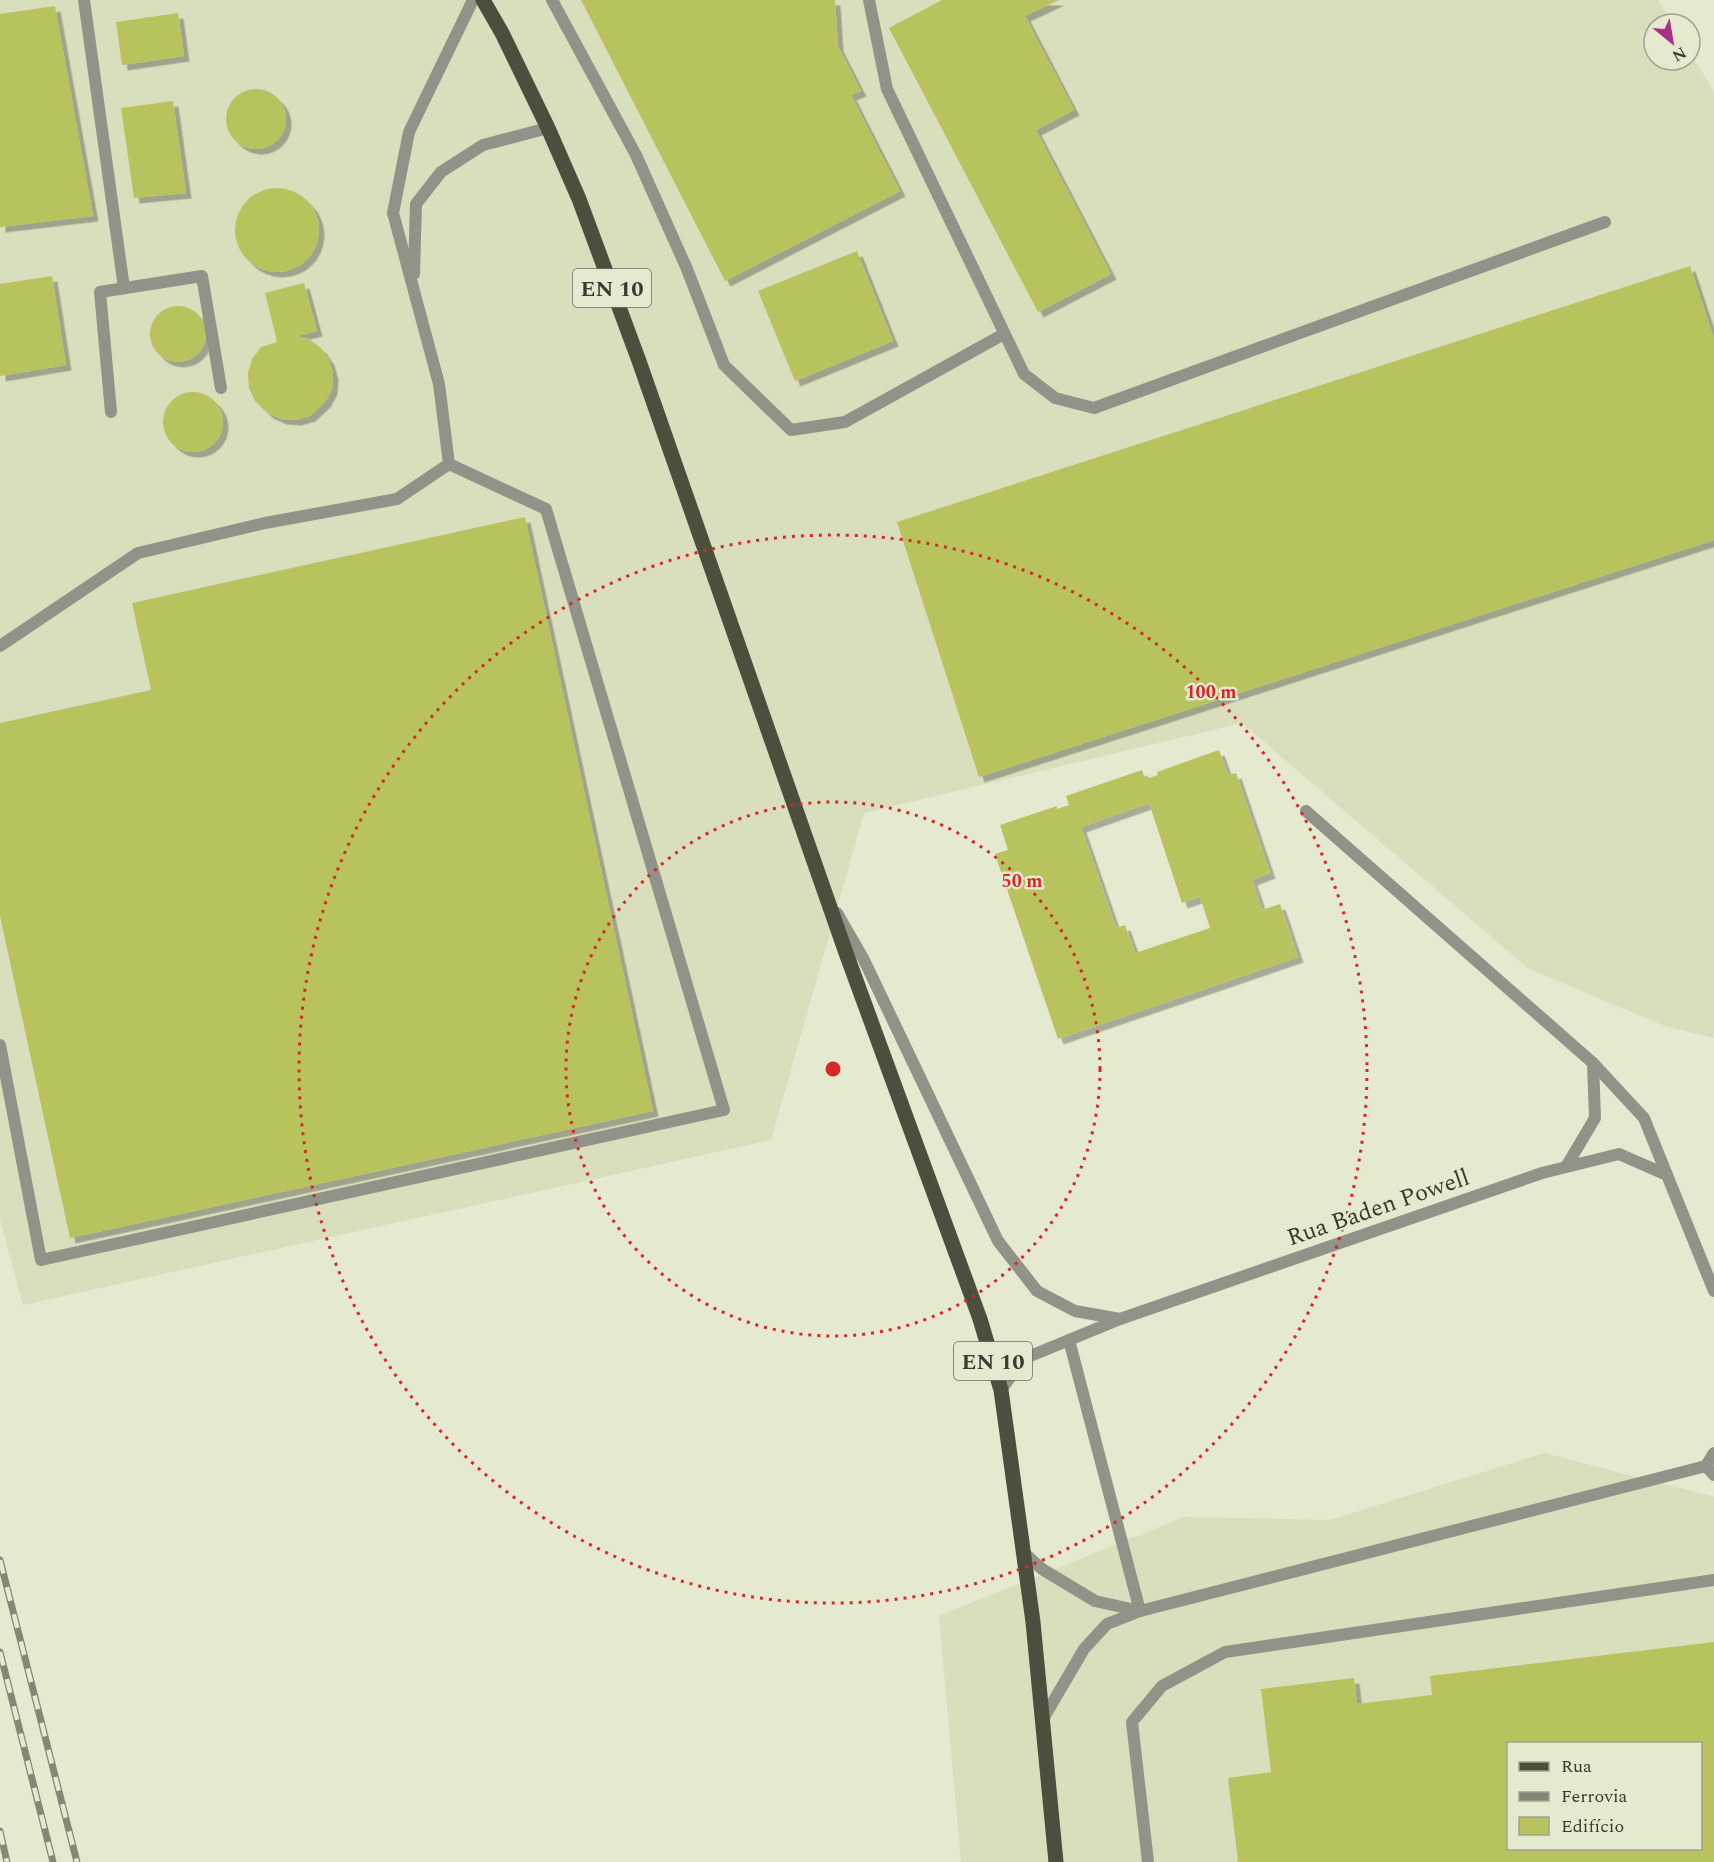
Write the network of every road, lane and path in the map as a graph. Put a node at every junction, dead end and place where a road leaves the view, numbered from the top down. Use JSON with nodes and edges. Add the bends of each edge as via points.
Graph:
{"nodes":[{"id":1,"x":84,"y":0,"type":"edge"},
{"id":2,"x":473,"y":0,"type":"edge"},
{"id":3,"x":483,"y":0,"type":"edge"},
{"id":4,"x":552,"y":0,"type":"edge"},
{"id":5,"x":869,"y":0,"type":"edge"},
{"id":6,"x":548,"y":128,"type":"junction"},
{"id":7,"x":1605,"y":222,"type":"dead end"},
{"id":8,"x":124,"y":288,"type":"junction"},
{"id":9,"x":415,"y":296,"type":"junction"},
{"id":10,"x":1004,"y":334,"type":"junction"},
{"id":11,"x":221,"y":388,"type":"dead end"},
{"id":12,"x":111,"y":412,"type":"dead end"},
{"id":13,"x":449,"y":464,"type":"junction"},
{"id":14,"x":0,"y":646,"type":"edge"},
{"id":15,"x":1306,"y":812,"type":"dead end"},
{"id":16,"x":826,"y":894,"type":"junction"},
{"id":17,"x":0,"y":1045,"type":"edge"},
{"id":18,"x":1593,"y":1063,"type":"junction"},
{"id":19,"x":1566,"y":1167,"type":"junction"},
{"id":20,"x":1667,"y":1175,"type":"junction"},
{"id":21,"x":1714,"y":1291,"type":"edge"},
{"id":22,"x":1120,"y":1319,"type":"junction"},
{"id":23,"x":1069,"y":1340,"type":"junction"},
{"id":24,"x":1001,"y":1390,"type":"junction"},
{"id":25,"x":1714,"y":1453,"type":"edge"},
{"id":26,"x":1710,"y":1470,"type":"edge"},
{"id":27,"x":1023,"y":1552,"type":"junction"},
{"id":28,"x":1714,"y":1580,"type":"edge"},
{"id":29,"x":1140,"y":1611,"type":"junction"},
{"id":30,"x":1043,"y":1719,"type":"junction"},
{"id":31,"x":1056,"y":1862,"type":"edge"},
{"id":32,"x":1148,"y":1862,"type":"edge"}],
"edges":[{"from":1,"to":8,"type":"street"},
{"from":2,"to":9,"type":"street","via":[[409,132],[393,213]]},
{"from":3,"to":6,"type":"main road","number":"EN 10"},
{"from":4,"to":10,"type":"street","via":[[636,156],[687,269],[724,365],[791,430],[845,422]]},
{"from":5,"to":10,"type":"street","via":[[887,89]]},
{"from":6,"to":9,"type":"street","via":[[483,145],[441,172],[416,204]]},
{"from":6,"to":16,"type":"main road","number":"EN 10","via":[[579,199],[639,361]]},
{"from":7,"to":10,"type":"street","via":[[1094,408],[1055,398],[1024,374]]},
{"from":8,"to":11,"type":"street","via":[[202,276]]},
{"from":8,"to":12,"type":"street","via":[[100,292]]},
{"from":9,"to":13,"type":"street","via":[[439,384]]},
{"from":13,"to":14,"type":"street","via":[[397,500],[265,523],[138,553]]},
{"from":13,"to":17,"type":"street","via":[[546,509],[724,1110],[41,1260]]},
{"from":15,"to":18,"type":"street"},
{"from":16,"to":22,"type":"street","via":[[864,960],[998,1241],[1037,1291],[1075,1311]]},
{"from":16,"to":24,"type":"main road","number":"EN 10","via":[[980,1318]]},
{"from":18,"to":19,"type":"street","via":[[1595,1118]]},
{"from":18,"to":20,"type":"street","via":[[1644,1118]]},
{"from":19,"to":20,"type":"street","name":"Rua Baden Powell","via":[[1620,1154]]},
{"from":19,"to":22,"type":"street","name":"Rua Baden Powell"},
{"from":20,"to":21,"type":"street"},
{"from":22,"to":23,"type":"street","name":"Rua Baden Powell"},
{"from":23,"to":24,"type":"street","name":"Rua Baden Powell","via":[[1023,1359]]},
{"from":23,"to":29,"type":"street"},
{"from":24,"to":27,"type":"main road","number":"EN 10"},
{"from":25,"to":26,"type":"street"},
{"from":26,"to":29,"type":"street"},
{"from":27,"to":29,"type":"street","via":[[1042,1569],[1095,1601]]},
{"from":27,"to":30,"type":"main road","number":"EN 10"},
{"from":28,"to":32,"type":"street","via":[[1225,1652],[1162,1686],[1132,1722]]},
{"from":29,"to":30,"type":"street","via":[[1107,1624],[1084,1649]]},
{"from":30,"to":31,"type":"main road","number":"EN 10"}]}
